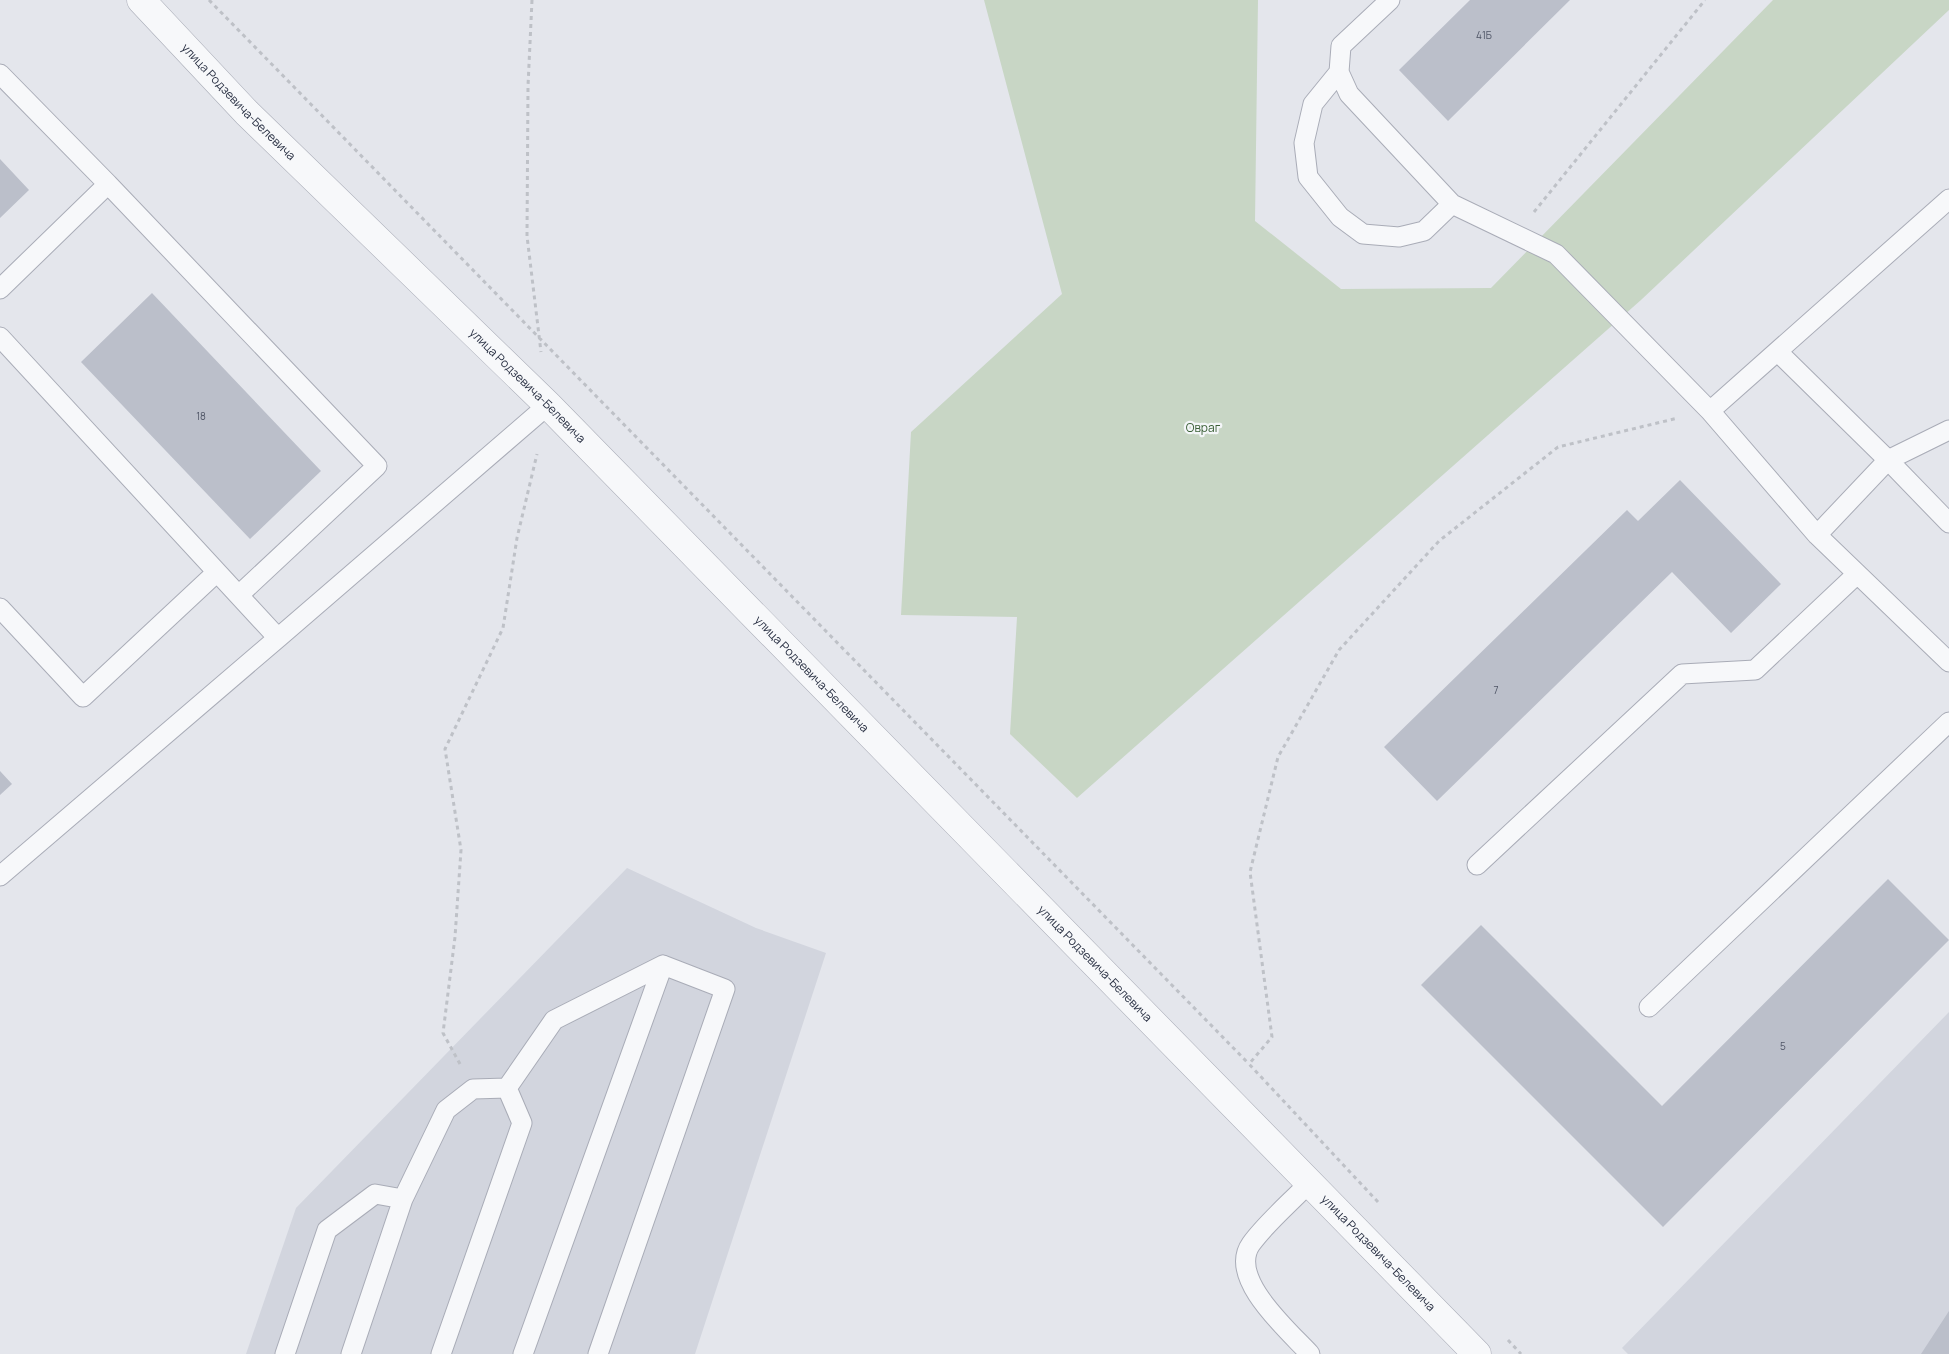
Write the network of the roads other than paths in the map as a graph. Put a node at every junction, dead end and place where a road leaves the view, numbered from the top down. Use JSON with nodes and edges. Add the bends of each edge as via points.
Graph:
{"nodes":[{"id":1,"x":141,"y":0,"type":"edge"},
{"id":2,"x":1390,"y":0,"type":"edge"},
{"id":3,"x":1339,"y":72,"type":"junction"},
{"id":4,"x":0,"y":74,"type":"edge"},
{"id":5,"x":108,"y":184,"type":"junction"},
{"id":6,"x":1949,"y":199,"type":"edge"},
{"id":7,"x":1452,"y":204,"type":"junction"},
{"id":8,"x":0,"y":289,"type":"edge"},
{"id":9,"x":0,"y":338,"type":"edge"},
{"id":10,"x":1778,"y":352,"type":"junction"},
{"id":11,"x":548,"y":405,"type":"junction"},
{"id":12,"x":1710,"y":411,"type":"junction"},
{"id":13,"x":1949,"y":430,"type":"edge"},
{"id":14,"x":1888,"y":460,"type":"junction"},
{"id":15,"x":1949,"y":523,"type":"edge"},
{"id":16,"x":1817,"y":535,"type":"junction"},
{"id":17,"x":217,"y":572,"type":"junction"},
{"id":18,"x":1857,"y":574,"type":"junction"},
{"id":19,"x":239,"y":596,"type":"junction"},
{"id":20,"x":0,"y":608,"type":"edge"},
{"id":21,"x":278,"y":638,"type":"junction"},
{"id":22,"x":1949,"y":662,"type":"edge"},
{"id":23,"x":1949,"y":722,"type":"edge"},
{"id":24,"x":1477,"y":865,"type":"dead end"},
{"id":25,"x":0,"y":876,"type":"edge"},
{"id":26,"x":664,"y":965,"type":"junction"},
{"id":27,"x":1649,"y":1007,"type":"dead end"},
{"id":28,"x":506,"y":1088,"type":"junction"},
{"id":29,"x":1309,"y":1183,"type":"junction"},
{"id":30,"x":403,"y":1199,"type":"junction"},
{"id":31,"x":285,"y":1354,"type":"edge"},
{"id":32,"x":352,"y":1354,"type":"edge"},
{"id":33,"x":441,"y":1354,"type":"edge"},
{"id":34,"x":523,"y":1354,"type":"edge"},
{"id":35,"x":598,"y":1354,"type":"edge"},
{"id":36,"x":1310,"y":1354,"type":"edge"},
{"id":37,"x":1477,"y":1354,"type":"edge"}],
"edges":[{"from":1,"to":11,"type":"street","name":"улица Родзевича-Белевича","via":[[248,113]]},
{"from":2,"to":3,"type":"lane","via":[[1341,46]]},
{"from":3,"to":7,"type":"lane","via":[[1349,94]]},
{"from":3,"to":7,"type":"lane","via":[[1313,104],[1304,143],[1308,177],[1340,218],[1363,234],[1399,238],[1424,231]]},
{"from":4,"to":5,"type":"lane"},
{"from":5,"to":8,"type":"lane"},
{"from":5,"to":19,"type":"lane","via":[[377,466]]},
{"from":6,"to":10,"type":"lane"},
{"from":7,"to":12,"type":"lane","via":[[1556,254]]},
{"from":9,"to":17,"type":"lane"},
{"from":10,"to":12,"type":"lane"},
{"from":10,"to":14,"type":"lane"},
{"from":11,"to":21,"type":"lane"},
{"from":11,"to":29,"type":"street","name":"улица Родзевича-Белевича"},
{"from":12,"to":16,"type":"lane"},
{"from":13,"to":14,"type":"lane"},
{"from":14,"to":15,"type":"lane"},
{"from":14,"to":16,"type":"lane"},
{"from":16,"to":18,"type":"lane"},
{"from":17,"to":19,"type":"lane"},
{"from":17,"to":20,"type":"lane","via":[[83,697]]},
{"from":18,"to":22,"type":"lane"},
{"from":18,"to":24,"type":"lane","via":[[1755,670],[1682,674]]},
{"from":19,"to":21,"type":"lane"},
{"from":21,"to":25,"type":"lane"},
{"from":23,"to":27,"type":"lane"},
{"from":26,"to":28,"type":"lane","via":[[554,1020]]},
{"from":26,"to":34,"type":"lane"},
{"from":26,"to":35,"type":"lane","via":[[725,989]]},
{"from":28,"to":30,"type":"lane","via":[[473,1089],[446,1110]]},
{"from":28,"to":33,"type":"lane","via":[[522,1123]]},
{"from":29,"to":36,"type":"lane","via":[[1250,1246],[1245,1271],[1255,1292]]},
{"from":29,"to":37,"type":"street","name":"улица Родзевича-Белевича"},
{"from":30,"to":31,"type":"lane","via":[[374,1194],[327,1230]]},
{"from":30,"to":32,"type":"lane"}]}
